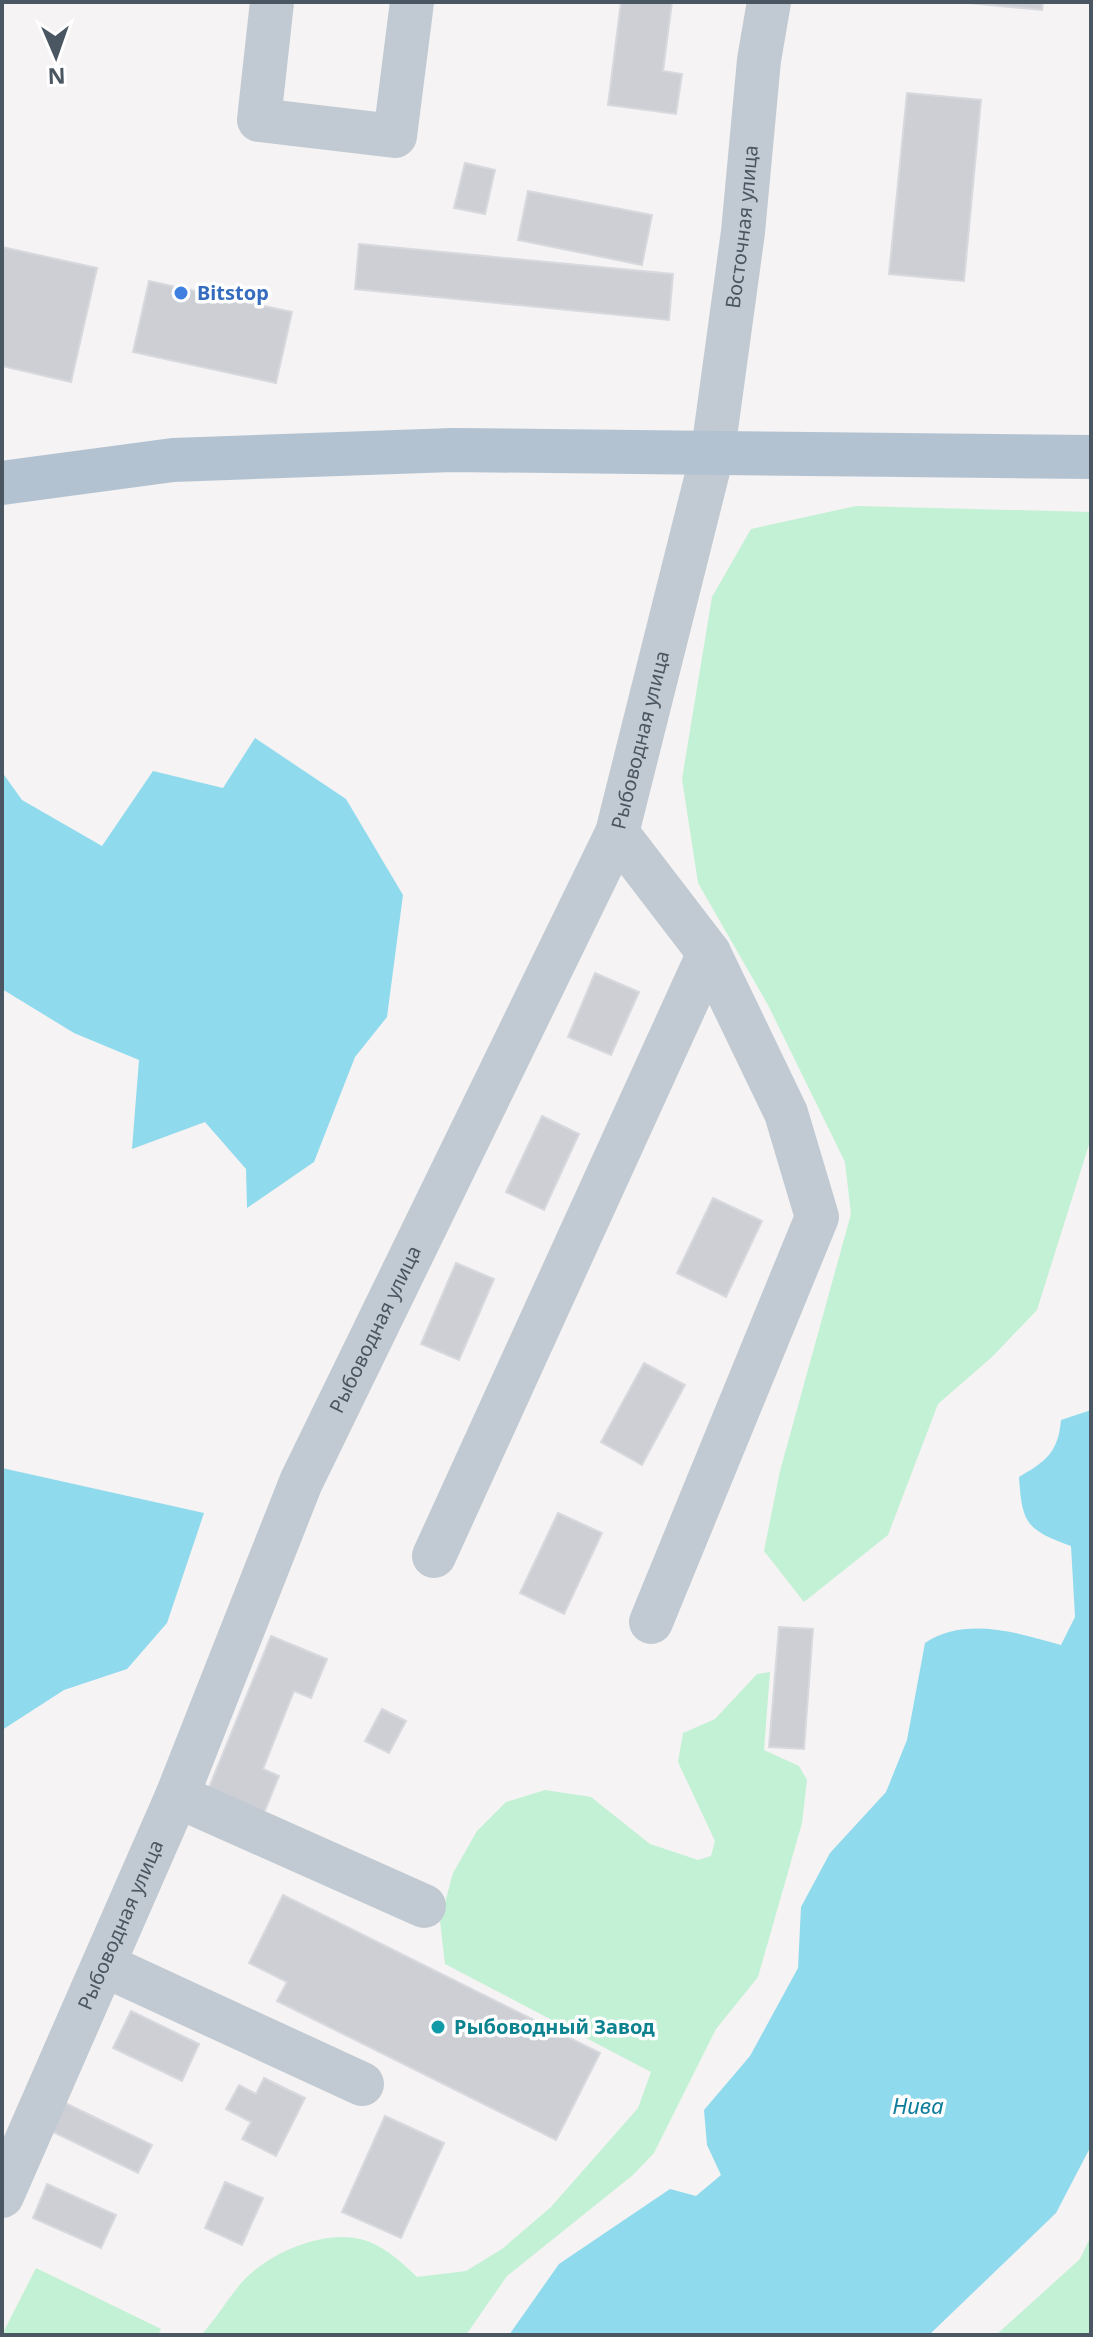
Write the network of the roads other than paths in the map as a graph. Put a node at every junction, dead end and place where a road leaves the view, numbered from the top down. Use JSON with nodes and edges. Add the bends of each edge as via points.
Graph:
{"nodes":[{"id":1,"x":272,"y":2,"type":"edge"},
{"id":2,"x":412,"y":2,"type":"edge"},
{"id":3,"x":769,"y":2,"type":"edge"},
{"id":4,"x":713,"y":451,"type":"junction"},
{"id":5,"x":1091,"y":457,"type":"edge"},
{"id":6,"x":2,"y":483,"type":"edge"},
{"id":7,"x":617,"y":833,"type":"junction"},
{"id":8,"x":709,"y":953,"type":"junction"},
{"id":9,"x":434,"y":1556,"type":"dead end"},
{"id":10,"x":651,"y":1622,"type":"dead end"},
{"id":11,"x":177,"y":1796,"type":"junction"},
{"id":12,"x":424,"y":1906,"type":"dead end"},
{"id":13,"x":104,"y":1965,"type":"junction"},
{"id":14,"x":362,"y":2084,"type":"dead end"},
{"id":15,"x":2,"y":2196,"type":"edge"}],
"edges":[{"from":1,"to":2,"type":"street","via":[[259,120],[395,136]]},
{"from":3,"to":4,"type":"street","name":"Восточная улица"},
{"from":4,"to":5,"type":"main road"},
{"from":4,"to":6,"type":"main road","via":[[453,450],[173,460]]},
{"from":4,"to":7,"type":"street","name":"Рыбоводная улица"},
{"from":7,"to":8,"type":"street"},
{"from":7,"to":11,"type":"street","name":"Рыбоводная улица","via":[[301,1482]]},
{"from":8,"to":9,"type":"street"},
{"from":8,"to":10,"type":"street","via":[[786,1113],[817,1217]]},
{"from":11,"to":12,"type":"street"},
{"from":11,"to":13,"type":"street","name":"Рыбоводная улица"},
{"from":13,"to":14,"type":"street"},
{"from":13,"to":15,"type":"street","name":"Рыбоводная улица"}]}
